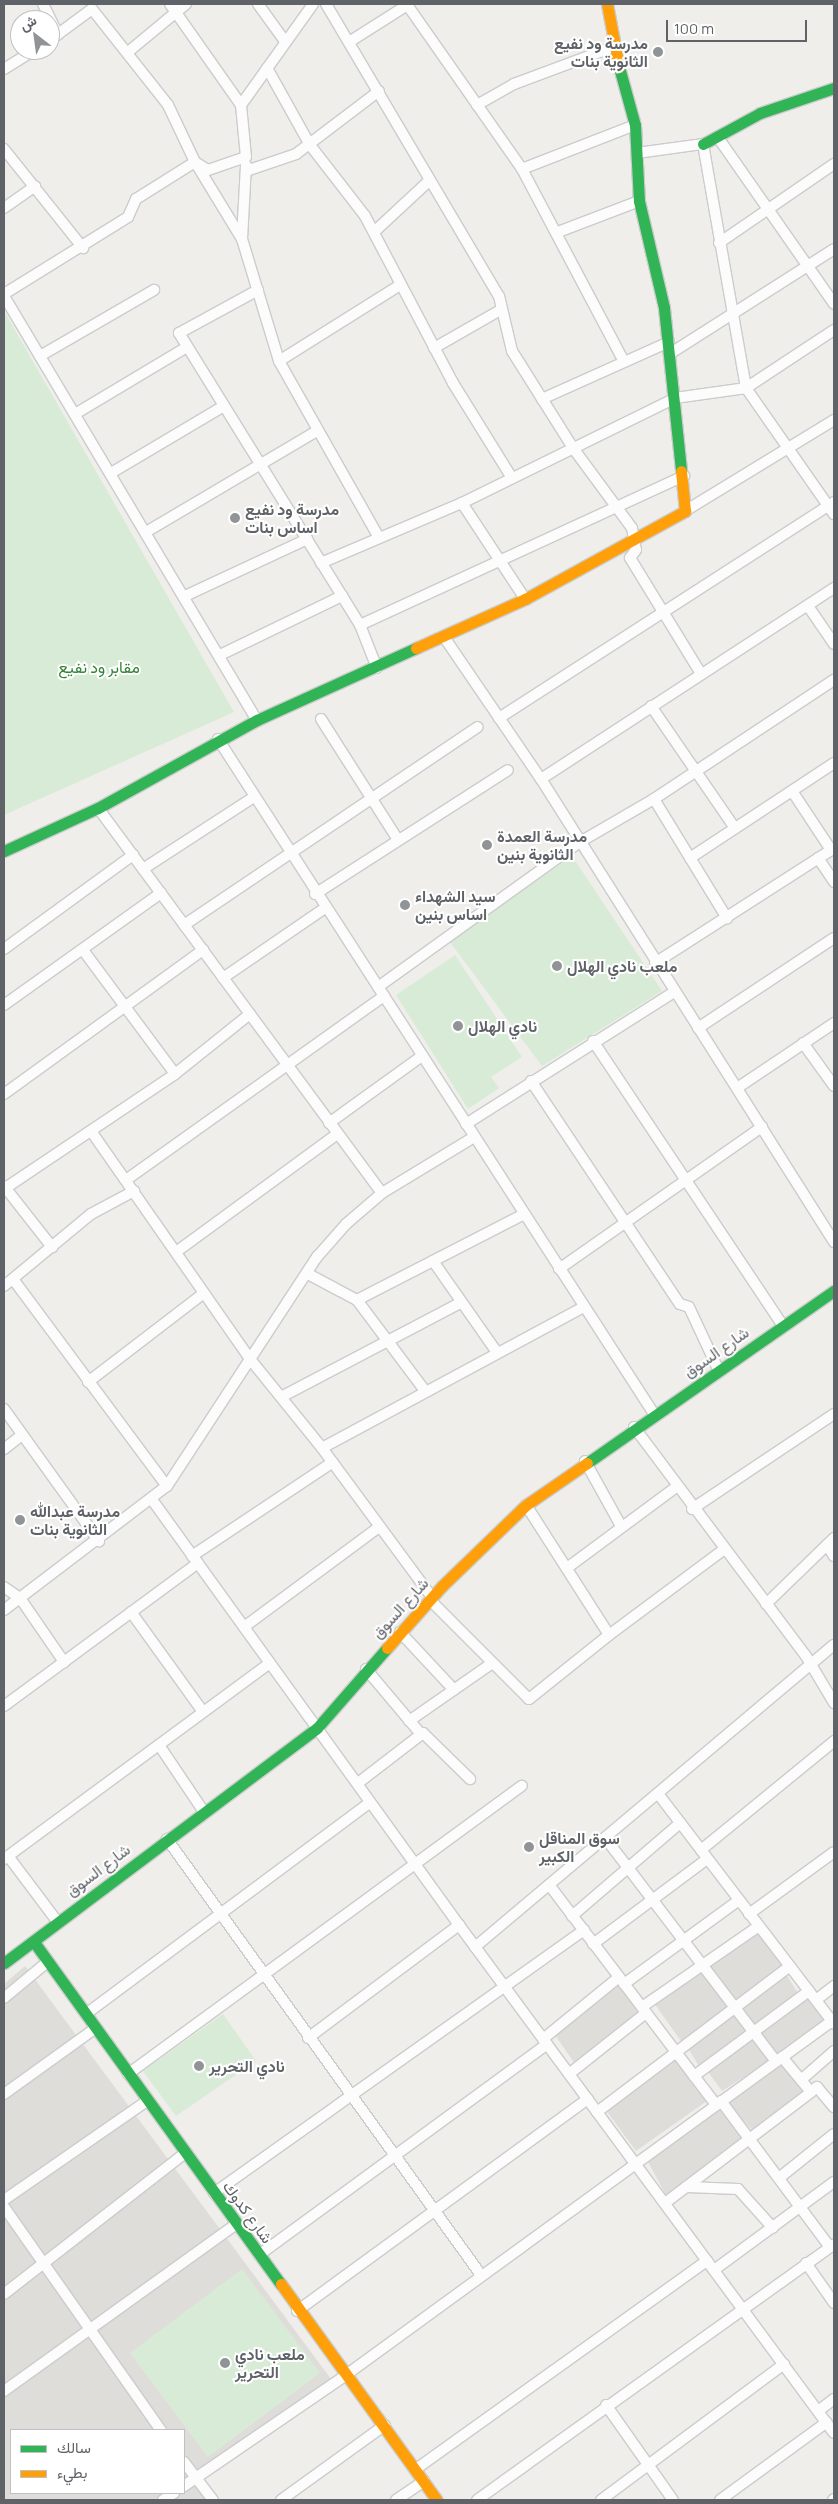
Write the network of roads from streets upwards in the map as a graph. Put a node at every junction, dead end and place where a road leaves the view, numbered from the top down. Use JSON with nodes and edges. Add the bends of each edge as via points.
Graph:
{"nodes":[{"id":1,"x":186,"y":4,"type":"edge"},
{"id":2,"x":258,"y":4,"type":"edge"},
{"id":3,"x":313,"y":4,"type":"edge"},
{"id":4,"x":326,"y":4,"type":"edge"},
{"id":5,"x":607,"y":4,"type":"edge"},
{"id":6,"x":409,"y":5,"type":"edge"},
{"id":7,"x":173,"y":8,"type":"edge"},
{"id":8,"x":60,"y":33,"type":"edge"},
{"id":9,"x":284,"y":40,"type":"junction"},
{"id":10,"x":349,"y":42,"type":"junction"},
{"id":11,"x":613,"y":47,"type":"junction"},
{"id":12,"x":128,"y":52,"type":"junction"},
{"id":13,"x":18,"y":60,"type":"edge"},
{"id":14,"x":267,"y":68,"type":"junction"},
{"id":15,"x":4,"y":69,"type":"edge"},
{"id":16,"x":834,"y":88,"type":"edge"},
{"id":17,"x":379,"y":92,"type":"junction"},
{"id":18,"x":241,"y":105,"type":"junction"},
{"id":19,"x":477,"y":105,"type":"junction"},
{"id":20,"x":635,"y":125,"type":"junction"},
{"id":21,"x":719,"y":139,"type":"junction"},
{"id":22,"x":703,"y":144,"type":"junction"},
{"id":23,"x":310,"y":145,"type":"junction"},
{"id":24,"x":4,"y":149,"type":"edge"},
{"id":25,"x":638,"y":153,"type":"junction"},
{"id":26,"x":246,"y":157,"type":"junction"},
{"id":27,"x":195,"y":162,"type":"junction"},
{"id":28,"x":834,"y":164,"type":"edge"},
{"id":29,"x":522,"y":169,"type":"junction"},
{"id":30,"x":246,"y":172,"type":"junction"},
{"id":31,"x":430,"y":180,"type":"junction"},
{"id":32,"x":35,"y":186,"type":"junction"},
{"id":33,"x":639,"y":201,"type":"junction"},
{"id":34,"x":4,"y":208,"type":"edge"},
{"id":35,"x":768,"y":210,"type":"junction"},
{"id":36,"x":374,"y":232,"type":"junction"},
{"id":37,"x":558,"y":232,"type":"junction"},
{"id":38,"x":242,"y":240,"type":"junction"},
{"id":39,"x":719,"y":243,"type":"junction"},
{"id":40,"x":83,"y":248,"type":"junction"},
{"id":41,"x":834,"y":249,"type":"edge"},
{"id":42,"x":809,"y":266,"type":"junction"},
{"id":43,"x":400,"y":285,"type":"junction"},
{"id":44,"x":154,"y":290,"type":"dead end"},
{"id":45,"x":258,"y":290,"type":"junction"},
{"id":46,"x":4,"y":295,"type":"edge"},
{"id":47,"x":834,"y":304,"type":"edge"},
{"id":48,"x":502,"y":309,"type":"junction"},
{"id":49,"x":732,"y":314,"type":"junction"},
{"id":50,"x":834,"y":330,"type":"edge"},
{"id":51,"x":187,"y":347,"type":"junction"},
{"id":52,"x":434,"y":348,"type":"junction"},
{"id":53,"x":670,"y":348,"type":"junction"},
{"id":54,"x":40,"y":356,"type":"junction"},
{"id":55,"x":279,"y":361,"type":"junction"},
{"id":56,"x":624,"y":362,"type":"junction"},
{"id":57,"x":746,"y":388,"type":"junction"},
{"id":58,"x":675,"y":398,"type":"junction"},
{"id":59,"x":542,"y":399,"type":"junction"},
{"id":60,"x":224,"y":406,"type":"junction"},
{"id":61,"x":75,"y":414,"type":"junction"},
{"id":62,"x":834,"y":420,"type":"edge"},
{"id":63,"x":317,"y":431,"type":"junction"},
{"id":64,"x":572,"y":448,"type":"junction"},
{"id":65,"x":790,"y":449,"type":"junction"},
{"id":66,"x":260,"y":464,"type":"junction"},
{"id":67,"x":110,"y":474,"type":"junction"},
{"id":68,"x":684,"y":476,"type":"junction"},
{"id":69,"x":512,"y":478,"type":"junction"},
{"id":70,"x":462,"y":503,"type":"junction"},
{"id":71,"x":618,"y":504,"type":"junction"},
{"id":72,"x":832,"y":508,"type":"edge"},
{"id":73,"x":685,"y":511,"type":"junction"},
{"id":74,"x":146,"y":532,"type":"junction"},
{"id":75,"x":379,"y":538,"type":"junction"},
{"id":76,"x":306,"y":539,"type":"junction"},
{"id":77,"x":634,"y":540,"type":"junction"},
{"id":78,"x":498,"y":560,"type":"junction"},
{"id":79,"x":321,"y":563,"type":"junction"},
{"id":80,"x":834,"y":588,"type":"edge"},
{"id":81,"x":185,"y":596,"type":"junction"},
{"id":82,"x":342,"y":596,"type":"junction"},
{"id":83,"x":525,"y":599,"type":"junction"},
{"id":84,"x":808,"y":606,"type":"junction"},
{"id":85,"x":662,"y":614,"type":"junction"},
{"id":86,"x":360,"y":626,"type":"junction"},
{"id":87,"x":444,"y":637,"type":"junction"},
{"id":88,"x":834,"y":644,"type":"edge"},
{"id":89,"x":220,"y":655,"type":"junction"},
{"id":90,"x":377,"y":668,"type":"junction"},
{"id":91,"x":700,"y":674,"type":"junction"},
{"id":92,"x":834,"y":680,"type":"edge"},
{"id":93,"x":651,"y":706,"type":"junction"},
{"id":94,"x":499,"y":718,"type":"junction"},
{"id":95,"x":321,"y":719,"type":"dead end"},
{"id":96,"x":257,"y":720,"type":"junction"},
{"id":97,"x":478,"y":727,"type":"dead end"},
{"id":98,"x":218,"y":739,"type":"junction"},
{"id":99,"x":834,"y":763,"type":"edge"},
{"id":100,"x":508,"y":770,"type":"dead end"},
{"id":101,"x":698,"y":771,"type":"junction"},
{"id":102,"x":541,"y":779,"type":"junction"},
{"id":103,"x":792,"y":791,"type":"junction"},
{"id":104,"x":254,"y":798,"type":"junction"},
{"id":105,"x":372,"y":798,"type":"junction"},
{"id":106,"x":654,"y":799,"type":"junction"},
{"id":107,"x":98,"y":808,"type":"junction"},
{"id":108,"x":735,"y":828,"type":"junction"},
{"id":109,"x":398,"y":840,"type":"junction"},
{"id":110,"x":580,"y":842,"type":"junction"},
{"id":111,"x":833,"y":849,"type":"edge"},
{"id":112,"x":4,"y":851,"type":"edge"},
{"id":113,"x":288,"y":854,"type":"junction"},
{"id":114,"x":132,"y":855,"type":"junction"},
{"id":115,"x":690,"y":858,"type":"junction"},
{"id":116,"x":818,"y":858,"type":"junction"},
{"id":117,"x":143,"y":868,"type":"junction"},
{"id":118,"x":834,"y":882,"type":"edge"},
{"id":119,"x":161,"y":893,"type":"junction"},
{"id":120,"x":315,"y":894,"type":"junction"},
{"id":121,"x":325,"y":908,"type":"junction"},
{"id":122,"x":727,"y":918,"type":"junction"},
{"id":123,"x":184,"y":925,"type":"junction"},
{"id":124,"x":834,"y":938,"type":"edge"},
{"id":125,"x":4,"y":949,"type":"edge"},
{"id":126,"x":83,"y":950,"type":"junction"},
{"id":127,"x":203,"y":950,"type":"junction"},
{"id":128,"x":655,"y":963,"type":"junction"},
{"id":129,"x":223,"y":978,"type":"junction"},
{"id":130,"x":378,"y":986,"type":"junction"},
{"id":131,"x":674,"y":992,"type":"junction"},
{"id":132,"x":384,"y":996,"type":"junction"},
{"id":133,"x":4,"y":1005,"type":"edge"},
{"id":134,"x":126,"y":1007,"type":"junction"},
{"id":135,"x":250,"y":1014,"type":"junction"},
{"id":136,"x":834,"y":1023,"type":"edge"},
{"id":137,"x":698,"y":1028,"type":"junction"},
{"id":138,"x":593,"y":1041,"type":"junction"},
{"id":139,"x":804,"y":1043,"type":"junction"},
{"id":140,"x":422,"y":1056,"type":"junction"},
{"id":141,"x":286,"y":1064,"type":"junction"},
{"id":142,"x":175,"y":1074,"type":"junction"},
{"id":143,"x":531,"y":1081,"type":"junction"},
{"id":144,"x":834,"y":1086,"type":"edge"},
{"id":145,"x":737,"y":1088,"type":"junction"},
{"id":146,"x":4,"y":1094,"type":"edge"},
{"id":147,"x":329,"y":1123,"type":"junction"},
{"id":148,"x":466,"y":1124,"type":"junction"},
{"id":149,"x":762,"y":1128,"type":"junction"},
{"id":150,"x":91,"y":1131,"type":"junction"},
{"id":151,"x":337,"y":1134,"type":"junction"},
{"id":152,"x":474,"y":1137,"type":"junction"},
{"id":153,"x":126,"y":1180,"type":"junction"},
{"id":154,"x":686,"y":1184,"type":"junction"},
{"id":155,"x":4,"y":1188,"type":"edge"},
{"id":156,"x":134,"y":1191,"type":"junction"},
{"id":157,"x":382,"y":1193,"type":"junction"},
{"id":158,"x":524,"y":1214,"type":"junction"},
{"id":159,"x":625,"y":1225,"type":"junction"},
{"id":160,"x":834,"y":1242,"type":"edge"},
{"id":161,"x":52,"y":1248,"type":"junction"},
{"id":162,"x":176,"y":1252,"type":"junction"},
{"id":163,"x":433,"y":1261,"type":"junction"},
{"id":164,"x":559,"y":1269,"type":"junction"},
{"id":165,"x":308,"y":1274,"type":"junction"},
{"id":166,"x":13,"y":1279,"type":"junction"},
{"id":167,"x":4,"y":1286,"type":"edge"},
{"id":168,"x":834,"y":1292,"type":"edge"},
{"id":169,"x":204,"y":1293,"type":"junction"},
{"id":170,"x":357,"y":1300,"type":"junction"},
{"id":171,"x":460,"y":1303,"type":"junction"},
{"id":172,"x":584,"y":1307,"type":"junction"},
{"id":173,"x":783,"y":1326,"type":"junction"},
{"id":174,"x":386,"y":1341,"type":"junction"},
{"id":175,"x":496,"y":1352,"type":"junction"},
{"id":176,"x":250,"y":1359,"type":"junction"},
{"id":177,"x":719,"y":1370,"type":"junction"},
{"id":178,"x":88,"y":1382,"type":"junction"},
{"id":179,"x":425,"y":1391,"type":"junction"},
{"id":180,"x":283,"y":1396,"type":"junction"},
{"id":181,"x":4,"y":1409,"type":"edge"},
{"id":182,"x":654,"y":1414,"type":"junction"},
{"id":183,"x":834,"y":1414,"type":"edge"},
{"id":184,"x":634,"y":1428,"type":"junction"},
{"id":185,"x":22,"y":1434,"type":"junction"},
{"id":186,"x":322,"y":1448,"type":"junction"},
{"id":187,"x":4,"y":1449,"type":"edge"},
{"id":188,"x":585,"y":1461,"type":"junction"},
{"id":189,"x":333,"y":1462,"type":"junction"},
{"id":190,"x":166,"y":1486,"type":"junction"},
{"id":191,"x":676,"y":1487,"type":"junction"},
{"id":192,"x":153,"y":1501,"type":"junction"},
{"id":193,"x":526,"y":1505,"type":"junction"},
{"id":194,"x":692,"y":1509,"type":"junction"},
{"id":195,"x":621,"y":1526,"type":"junction"},
{"id":196,"x":378,"y":1528,"type":"junction"},
{"id":197,"x":99,"y":1541,"type":"junction"},
{"id":198,"x":831,"y":1541,"type":"edge"},
{"id":199,"x":723,"y":1550,"type":"junction"},
{"id":200,"x":834,"y":1556,"type":"edge"},
{"id":201,"x":195,"y":1560,"type":"junction"},
{"id":202,"x":567,"y":1568,"type":"junction"},
{"id":203,"x":4,"y":1588,"type":"edge"},
{"id":204,"x":20,"y":1598,"type":"junction"},
{"id":205,"x":431,"y":1598,"type":"junction"},
{"id":206,"x":766,"y":1604,"type":"junction"},
{"id":207,"x":4,"y":1610,"type":"edge"},
{"id":208,"x":131,"y":1612,"type":"junction"},
{"id":209,"x":244,"y":1627,"type":"junction"},
{"id":210,"x":400,"y":1632,"type":"junction"},
{"id":211,"x":609,"y":1635,"type":"junction"},
{"id":212,"x":834,"y":1645,"type":"edge"},
{"id":213,"x":64,"y":1662,"type":"junction"},
{"id":214,"x":270,"y":1663,"type":"junction"},
{"id":215,"x":492,"y":1664,"type":"junction"},
{"id":216,"x":812,"y":1665,"type":"junction"},
{"id":217,"x":366,"y":1669,"type":"junction"},
{"id":218,"x":454,"y":1690,"type":"junction"},
{"id":219,"x":834,"y":1703,"type":"edge"},
{"id":220,"x":4,"y":1706,"type":"edge"},
{"id":221,"x":203,"y":1712,"type":"junction"},
{"id":222,"x":409,"y":1721,"type":"junction"},
{"id":223,"x":318,"y":1728,"type":"junction"},
{"id":224,"x":420,"y":1733,"type":"junction"},
{"id":225,"x":834,"y":1741,"type":"edge"},
{"id":226,"x":159,"y":1745,"type":"junction"},
{"id":227,"x":470,"y":1779,"type":"dead end"},
{"id":228,"x":358,"y":1783,"type":"junction"},
{"id":229,"x":522,"y":1786,"type":"dead end"},
{"id":230,"x":659,"y":1795,"type":"junction"},
{"id":231,"x":370,"y":1802,"type":"junction"},
{"id":232,"x":204,"y":1812,"type":"junction"},
{"id":233,"x":680,"y":1823,"type":"junction"},
{"id":234,"x":167,"y":1839,"type":"junction"},
{"id":235,"x":606,"y":1839,"type":"junction"},
{"id":236,"x":701,"y":1850,"type":"junction"},
{"id":237,"x":834,"y":1852,"type":"edge"},
{"id":238,"x":6,"y":1858,"type":"edge"},
{"id":239,"x":707,"y":1859,"type":"junction"},
{"id":240,"x":416,"y":1865,"type":"junction"},
{"id":241,"x":629,"y":1869,"type":"junction"},
{"id":242,"x":550,"y":1886,"type":"junction"},
{"id":243,"x":653,"y":1899,"type":"junction"},
{"id":244,"x":739,"y":1900,"type":"junction"},
{"id":245,"x":220,"y":1913,"type":"junction"},
{"id":246,"x":750,"y":1914,"type":"junction"},
{"id":247,"x":572,"y":1916,"type":"junction"},
{"id":248,"x":57,"y":1921,"type":"junction"},
{"id":249,"x":459,"y":1925,"type":"junction"},
{"id":250,"x":759,"y":1926,"type":"junction"},
{"id":251,"x":584,"y":1930,"type":"junction"},
{"id":252,"x":684,"y":1940,"type":"junction"},
{"id":253,"x":34,"y":1942,"type":"junction"},
{"id":254,"x":594,"y":1944,"type":"junction"},
{"id":255,"x":475,"y":1947,"type":"junction"},
{"id":256,"x":4,"y":1963,"type":"edge"},
{"id":257,"x":46,"y":1963,"type":"junction"},
{"id":258,"x":703,"y":1965,"type":"junction"},
{"id":259,"x":790,"y":1966,"type":"junction"},
{"id":260,"x":266,"y":1978,"type":"junction"},
{"id":261,"x":621,"y":1980,"type":"junction"},
{"id":262,"x":504,"y":1985,"type":"junction"},
{"id":263,"x":834,"y":1986,"type":"edge"},
{"id":264,"x":809,"y":1991,"type":"junction"},
{"id":265,"x":4,"y":1998,"type":"edge"},
{"id":266,"x":816,"y":2000,"type":"junction"},
{"id":267,"x":735,"y":2007,"type":"junction"},
{"id":268,"x":644,"y":2010,"type":"junction"},
{"id":269,"x":86,"y":2014,"type":"junction"},
{"id":270,"x":833,"y":2023,"type":"edge"},
{"id":271,"x":96,"y":2028,"type":"junction"},
{"id":272,"x":754,"y":2032,"type":"junction"},
{"id":273,"x":308,"y":2038,"type":"junction"},
{"id":274,"x":545,"y":2041,"type":"junction"},
{"id":275,"x":676,"y":2050,"type":"junction"},
{"id":276,"x":834,"y":2051,"type":"edge"},
{"id":277,"x":779,"y":2059,"type":"junction"},
{"id":278,"x":128,"y":2074,"type":"junction"},
{"id":279,"x":569,"y":2074,"type":"junction"},
{"id":280,"x":694,"y":2076,"type":"junction"},
{"id":281,"x":801,"y":2080,"type":"junction"},
{"id":282,"x":811,"y":2092,"type":"junction"},
{"id":283,"x":4,"y":2094,"type":"edge"},
{"id":284,"x":351,"y":2094,"type":"junction"},
{"id":285,"x":588,"y":2099,"type":"junction"},
{"id":286,"x":147,"y":2101,"type":"junction"},
{"id":287,"x":719,"y":2103,"type":"junction"},
{"id":288,"x":834,"y":2107,"type":"edge"},
{"id":289,"x":597,"y":2112,"type":"junction"},
{"id":290,"x":834,"y":2134,"type":"edge"},
{"id":291,"x":752,"y":2140,"type":"junction"},
{"id":292,"x":185,"y":2153,"type":"junction"},
{"id":293,"x":396,"y":2156,"type":"junction"},
{"id":294,"x":635,"y":2163,"type":"junction"},
{"id":295,"x":779,"y":2178,"type":"junction"},
{"id":296,"x":834,"y":2182,"type":"edge"},
{"id":297,"x":686,"y":2187,"type":"junction"},
{"id":298,"x":214,"y":2193,"type":"junction"},
{"id":299,"x":4,"y":2200,"type":"edge"},
{"id":300,"x":665,"y":2203,"type":"junction"},
{"id":301,"x":4,"y":2207,"type":"edge"},
{"id":302,"x":801,"y":2209,"type":"junction"},
{"id":303,"x":434,"y":2210,"type":"junction"},
{"id":304,"x":236,"y":2224,"type":"junction"},
{"id":305,"x":773,"y":2228,"type":"junction"},
{"id":306,"x":832,"y":2246,"type":"edge"},
{"id":307,"x":259,"y":2255,"type":"junction"},
{"id":308,"x":707,"y":2261,"type":"junction"},
{"id":309,"x":43,"y":2263,"type":"junction"},
{"id":310,"x":806,"y":2263,"type":"junction"},
{"id":311,"x":714,"y":2270,"type":"junction"},
{"id":312,"x":482,"y":2275,"type":"junction"},
{"id":313,"x":4,"y":2294,"type":"edge"},
{"id":314,"x":834,"y":2303,"type":"edge"},
{"id":315,"x":742,"y":2307,"type":"junction"},
{"id":316,"x":297,"y":2311,"type":"junction"},
{"id":317,"x":88,"y":2331,"type":"junction"},
{"id":318,"x":784,"y":2364,"type":"junction"},
{"id":319,"x":346,"y":2376,"type":"junction"},
{"id":320,"x":5,"y":2388,"type":"edge"},
{"id":321,"x":834,"y":2399,"type":"edge"},
{"id":322,"x":606,"y":2405,"type":"junction"},
{"id":323,"x":818,"y":2411,"type":"junction"},
{"id":324,"x":827,"y":2422,"type":"junction"},
{"id":325,"x":385,"y":2425,"type":"junction"},
{"id":326,"x":160,"y":2429,"type":"edge"},
{"id":327,"x":834,"y":2433,"type":"edge"},
{"id":328,"x":185,"y":2463,"type":"edge"},
{"id":329,"x":648,"y":2465,"type":"junction"},
{"id":330,"x":416,"y":2469,"type":"junction"},
{"id":331,"x":195,"y":2478,"type":"junction"},
{"id":332,"x":424,"y":2481,"type":"junction"},
{"id":333,"x":185,"y":2485,"type":"edge"},
{"id":334,"x":213,"y":2500,"type":"edge"},
{"id":335,"x":281,"y":2500,"type":"edge"},
{"id":336,"x":396,"y":2500,"type":"edge"},
{"id":337,"x":437,"y":2500,"type":"edge"},
{"id":338,"x":477,"y":2500,"type":"edge"},
{"id":339,"x":600,"y":2500,"type":"edge"},
{"id":340,"x":673,"y":2500,"type":"edge"},
{"id":341,"x":720,"y":2500,"type":"edge"}],
"edges":[{"from":1,"to":7,"type":"street"},
{"from":2,"to":9,"type":"street"},
{"from":3,"to":9,"type":"street"},
{"from":4,"to":10,"type":"street"},
{"from":5,"to":11,"type":"street"},
{"from":6,"to":10,"type":"street"},
{"from":6,"to":19,"type":"street"},
{"from":7,"to":12,"type":"street"},
{"from":7,"to":18,"type":"street"},
{"from":8,"to":12,"type":"street","via":[[92,9]]},
{"from":9,"to":14,"type":"street"},
{"from":10,"to":17,"type":"street"},
{"from":11,"to":19,"type":"street","via":[[514,84]]},
{"from":11,"to":20,"type":"street"},
{"from":12,"to":27,"type":"street","via":[[168,105]]},
{"from":13,"to":15,"type":"street"},
{"from":14,"to":18,"type":"street"},
{"from":14,"to":23,"type":"street"},
{"from":16,"to":21,"type":"street","via":[[760,113]]},
{"from":17,"to":23,"type":"street"},
{"from":17,"to":31,"type":"street"},
{"from":18,"to":26,"type":"street"},
{"from":19,"to":29,"type":"street"},
{"from":20,"to":25,"type":"street"},
{"from":20,"to":29,"type":"street"},
{"from":21,"to":22,"type":"street"},
{"from":21,"to":35,"type":"street"},
{"from":22,"to":25,"type":"street"},
{"from":22,"to":39,"type":"street"},
{"from":23,"to":30,"type":"street"},
{"from":23,"to":36,"type":"street"},
{"from":24,"to":32,"type":"street"},
{"from":25,"to":33,"type":"street"},
{"from":26,"to":27,"type":"street","via":[[208,170]]},
{"from":26,"to":30,"type":"street"},
{"from":27,"to":38,"type":"street"},
{"from":27,"to":40,"type":"street","via":[[136,199],[128,218]]},
{"from":28,"to":35,"type":"street"},
{"from":29,"to":37,"type":"street"},
{"from":30,"to":38,"type":"street"},
{"from":31,"to":36,"type":"street"},
{"from":31,"to":48,"type":"street"},
{"from":32,"to":34,"type":"street"},
{"from":32,"to":40,"type":"street"},
{"from":33,"to":37,"type":"street"},
{"from":33,"to":53,"type":"street"},
{"from":35,"to":39,"type":"street"},
{"from":35,"to":42,"type":"street"},
{"from":36,"to":43,"type":"street"},
{"from":37,"to":56,"type":"street"},
{"from":38,"to":45,"type":"street"},
{"from":39,"to":49,"type":"street"},
{"from":40,"to":46,"type":"street"},
{"from":41,"to":42,"type":"street"},
{"from":42,"to":47,"type":"street"},
{"from":42,"to":49,"type":"street"},
{"from":43,"to":52,"type":"street"},
{"from":43,"to":55,"type":"street"},
{"from":44,"to":54,"type":"street"},
{"from":45,"to":51,"type":"street","via":[[179,333]]},
{"from":45,"to":55,"type":"street"},
{"from":46,"to":54,"type":"street"},
{"from":48,"to":52,"type":"street"},
{"from":48,"to":59,"type":"street","via":[[512,351]]},
{"from":49,"to":53,"type":"street"},
{"from":49,"to":57,"type":"street"},
{"from":50,"to":57,"type":"street"},
{"from":51,"to":60,"type":"street"},
{"from":51,"to":61,"type":"street"},
{"from":52,"to":69,"type":"street"},
{"from":53,"to":56,"type":"street"},
{"from":53,"to":58,"type":"street"},
{"from":54,"to":61,"type":"street"},
{"from":55,"to":63,"type":"street"},
{"from":56,"to":59,"type":"street"},
{"from":57,"to":58,"type":"street"},
{"from":57,"to":65,"type":"street"},
{"from":58,"to":64,"type":"street"},
{"from":58,"to":68,"type":"street"},
{"from":59,"to":64,"type":"street"},
{"from":60,"to":66,"type":"street"},
{"from":60,"to":67,"type":"street"},
{"from":61,"to":67,"type":"street"},
{"from":62,"to":65,"type":"street"},
{"from":63,"to":66,"type":"street"},
{"from":63,"to":75,"type":"street"},
{"from":64,"to":69,"type":"street"},
{"from":64,"to":71,"type":"street"},
{"from":65,"to":72,"type":"street"},
{"from":65,"to":73,"type":"street"},
{"from":66,"to":74,"type":"street"},
{"from":66,"to":76,"type":"street"},
{"from":67,"to":74,"type":"street"},
{"from":68,"to":71,"type":"street"},
{"from":68,"to":73,"type":"street"},
{"from":69,"to":70,"type":"street"},
{"from":70,"to":75,"type":"street"},
{"from":70,"to":78,"type":"street"},
{"from":71,"to":77,"type":"street"},
{"from":71,"to":78,"type":"street"},
{"from":72,"to":85,"type":"street"},
{"from":73,"to":77,"type":"street"},
{"from":74,"to":81,"type":"street"},
{"from":75,"to":79,"type":"street"},
{"from":76,"to":79,"type":"street"},
{"from":76,"to":81,"type":"street"},
{"from":77,"to":83,"type":"street"},
{"from":77,"to":85,"type":"street","via":[[636,550],[630,558]]},
{"from":78,"to":83,"type":"street"},
{"from":78,"to":86,"type":"street"},
{"from":79,"to":82,"type":"street"},
{"from":80,"to":84,"type":"street"},
{"from":81,"to":89,"type":"street"},
{"from":82,"to":86,"type":"street"},
{"from":82,"to":89,"type":"street"},
{"from":83,"to":87,"type":"street"},
{"from":84,"to":88,"type":"street"},
{"from":84,"to":91,"type":"street"},
{"from":85,"to":91,"type":"street"},
{"from":85,"to":94,"type":"street"},
{"from":86,"to":90,"type":"street"},
{"from":87,"to":90,"type":"street"},
{"from":87,"to":94,"type":"street"},
{"from":89,"to":96,"type":"street"},
{"from":90,"to":96,"type":"street"},
{"from":91,"to":93,"type":"street"},
{"from":92,"to":101,"type":"street"},
{"from":93,"to":101,"type":"street"},
{"from":93,"to":102,"type":"street"},
{"from":94,"to":102,"type":"street"},
{"from":95,"to":105,"type":"street"},
{"from":96,"to":98,"type":"street"},
{"from":97,"to":105,"type":"street"},
{"from":98,"to":104,"type":"street"},
{"from":98,"to":107,"type":"street"},
{"from":99,"to":103,"type":"street"},
{"from":100,"to":109,"type":"street"},
{"from":101,"to":106,"type":"street"},
{"from":101,"to":108,"type":"street"},
{"from":102,"to":110,"type":"street"},
{"from":103,"to":108,"type":"street"},
{"from":103,"to":111,"type":"street"},
{"from":104,"to":113,"type":"street"},
{"from":104,"to":117,"type":"street"},
{"from":105,"to":109,"type":"street"},
{"from":105,"to":113,"type":"street"},
{"from":106,"to":110,"type":"street"},
{"from":106,"to":115,"type":"street"},
{"from":107,"to":112,"type":"street"},
{"from":107,"to":114,"type":"street"},
{"from":108,"to":115,"type":"street"},
{"from":109,"to":120,"type":"street"},
{"from":110,"to":128,"type":"street"},
{"from":110,"to":130,"type":"street"},
{"from":111,"to":116,"type":"street"},
{"from":113,"to":120,"type":"street"},
{"from":113,"to":123,"type":"street"},
{"from":114,"to":117,"type":"street"},
{"from":114,"to":125,"type":"street"},
{"from":115,"to":122,"type":"street"},
{"from":116,"to":118,"type":"street"},
{"from":116,"to":122,"type":"street"},
{"from":117,"to":119,"type":"street"},
{"from":119,"to":123,"type":"street"},
{"from":119,"to":126,"type":"street"},
{"from":120,"to":121,"type":"street"},
{"from":121,"to":129,"type":"street"},
{"from":121,"to":130,"type":"street"},
{"from":122,"to":128,"type":"street"},
{"from":123,"to":127,"type":"street"},
{"from":124,"to":137,"type":"street"},
{"from":126,"to":133,"type":"street"},
{"from":126,"to":134,"type":"street"},
{"from":127,"to":129,"type":"street"},
{"from":127,"to":134,"type":"street"},
{"from":128,"to":131,"type":"street"},
{"from":129,"to":135,"type":"street"},
{"from":130,"to":132,"type":"street"},
{"from":131,"to":137,"type":"street"},
{"from":131,"to":138,"type":"street"},
{"from":132,"to":140,"type":"street"},
{"from":132,"to":141,"type":"street"},
{"from":134,"to":142,"type":"street"},
{"from":134,"to":146,"type":"street"},
{"from":135,"to":141,"type":"street"},
{"from":135,"to":142,"type":"street"},
{"from":136,"to":139,"type":"street"},
{"from":137,"to":145,"type":"street"},
{"from":138,"to":143,"type":"street"},
{"from":138,"to":154,"type":"street"},
{"from":139,"to":144,"type":"street"},
{"from":139,"to":145,"type":"street"},
{"from":140,"to":147,"type":"street"},
{"from":140,"to":148,"type":"street"},
{"from":141,"to":147,"type":"street"},
{"from":141,"to":153,"type":"street"},
{"from":142,"to":150,"type":"street"},
{"from":143,"to":148,"type":"street"},
{"from":143,"to":159,"type":"street"},
{"from":145,"to":149,"type":"street"},
{"from":147,"to":151,"type":"street"},
{"from":148,"to":152,"type":"street"},
{"from":149,"to":154,"type":"street"},
{"from":149,"to":160,"type":"street"},
{"from":150,"to":153,"type":"street"},
{"from":150,"to":155,"type":"street"},
{"from":151,"to":157,"type":"street"},
{"from":151,"to":162,"type":"street"},
{"from":152,"to":157,"type":"street"},
{"from":152,"to":158,"type":"street"},
{"from":153,"to":156,"type":"street"},
{"from":154,"to":159,"type":"street"},
{"from":154,"to":173,"type":"street"},
{"from":155,"to":161,"type":"street"},
{"from":156,"to":161,"type":"street","via":[[91,1214]]},
{"from":156,"to":162,"type":"street"},
{"from":157,"to":165,"type":"street","via":[[346,1224]]},
{"from":158,"to":163,"type":"street"},
{"from":158,"to":164,"type":"street"},
{"from":159,"to":164,"type":"street"},
{"from":159,"to":177,"type":"street","via":[[680,1304],[689,1307]]},
{"from":161,"to":166,"type":"street"},
{"from":162,"to":169,"type":"street"},
{"from":163,"to":170,"type":"street"},
{"from":163,"to":171,"type":"street"},
{"from":164,"to":172,"type":"street"},
{"from":165,"to":170,"type":"street"},
{"from":165,"to":176,"type":"street"},
{"from":166,"to":167,"type":"street"},
{"from":166,"to":178,"type":"street"},
{"from":168,"to":173,"type":"street","name":"شارع السوق"},
{"from":169,"to":176,"type":"street"},
{"from":169,"to":178,"type":"street"},
{"from":170,"to":174,"type":"street"},
{"from":171,"to":174,"type":"street"},
{"from":171,"to":175,"type":"street"},
{"from":172,"to":175,"type":"street"},
{"from":172,"to":182,"type":"street"},
{"from":173,"to":177,"type":"street","name":"شارع السوق"},
{"from":174,"to":179,"type":"street"},
{"from":174,"to":180,"type":"street"},
{"from":175,"to":179,"type":"street"},
{"from":176,"to":180,"type":"street"},
{"from":176,"to":190,"type":"street"},
{"from":177,"to":182,"type":"street","name":"شارع السوق"},
{"from":178,"to":190,"type":"street"},
{"from":179,"to":186,"type":"street"},
{"from":180,"to":186,"type":"street"},
{"from":181,"to":185,"type":"street"},
{"from":182,"to":184,"type":"street","name":"شارع السوق"},
{"from":183,"to":194,"type":"street"},
{"from":184,"to":188,"type":"street","name":"شارع السوق"},
{"from":184,"to":191,"type":"street"},
{"from":185,"to":187,"type":"street"},
{"from":185,"to":197,"type":"street"},
{"from":186,"to":189,"type":"street"},
{"from":188,"to":193,"type":"street","name":"شارع السوق"},
{"from":188,"to":195,"type":"street"},
{"from":189,"to":196,"type":"street"},
{"from":189,"to":201,"type":"street"},
{"from":190,"to":192,"type":"street"},
{"from":191,"to":194,"type":"street"},
{"from":191,"to":195,"type":"street"},
{"from":192,"to":197,"type":"street"},
{"from":192,"to":201,"type":"street"},
{"from":193,"to":202,"type":"street"},
{"from":193,"to":205,"type":"street","name":"شارع السوق"},
{"from":194,"to":199,"type":"street"},
{"from":195,"to":202,"type":"street"},
{"from":196,"to":205,"type":"street"},
{"from":196,"to":209,"type":"street"},
{"from":197,"to":204,"type":"street"},
{"from":198,"to":200,"type":"street"},
{"from":198,"to":206,"type":"street"},
{"from":199,"to":206,"type":"street"},
{"from":199,"to":211,"type":"street"},
{"from":201,"to":208,"type":"street"},
{"from":201,"to":209,"type":"street"},
{"from":202,"to":211,"type":"street"},
{"from":203,"to":204,"type":"street"},
{"from":204,"to":207,"type":"street"},
{"from":204,"to":213,"type":"street"},
{"from":205,"to":210,"type":"street","name":"شارع السوق"},
{"from":205,"to":215,"type":"street"},
{"from":206,"to":216,"type":"street"},
{"from":208,"to":213,"type":"street"},
{"from":208,"to":221,"type":"street"},
{"from":209,"to":214,"type":"street"},
{"from":210,"to":217,"type":"street","name":"شارع السوق"},
{"from":210,"to":218,"type":"street"},
{"from":211,"to":215,"type":"street","via":[[529,1699]]},
{"from":212,"to":216,"type":"street"},
{"from":213,"to":220,"type":"street"},
{"from":214,"to":221,"type":"street"},
{"from":214,"to":223,"type":"street"},
{"from":215,"to":218,"type":"street"},
{"from":216,"to":219,"type":"street"},
{"from":216,"to":230,"type":"street"},
{"from":217,"to":222,"type":"street"},
{"from":217,"to":223,"type":"street","name":"شارع السوق"},
{"from":218,"to":222,"type":"street"},
{"from":221,"to":226,"type":"street"},
{"from":222,"to":224,"type":"street"},
{"from":223,"to":228,"type":"street"},
{"from":223,"to":232,"type":"street","name":"شارع السوق"},
{"from":224,"to":227,"type":"street","via":[[428,1735]]},
{"from":224,"to":228,"type":"street"},
{"from":225,"to":236,"type":"street"},
{"from":226,"to":232,"type":"street"},
{"from":226,"to":238,"type":"street"},
{"from":228,"to":231,"type":"street"},
{"from":229,"to":240,"type":"street"},
{"from":230,"to":233,"type":"street"},
{"from":230,"to":235,"type":"street"},
{"from":231,"to":240,"type":"street"},
{"from":231,"to":245,"type":"street"},
{"from":232,"to":234,"type":"street","name":"شارع السوق"},
{"from":233,"to":236,"type":"street"},
{"from":233,"to":241,"type":"street"},
{"from":234,"to":245,"type":"street"},
{"from":234,"to":248,"type":"street","name":"شارع السوق"},
{"from":235,"to":241,"type":"street"},
{"from":235,"to":242,"type":"street"},
{"from":236,"to":239,"type":"street"},
{"from":237,"to":246,"type":"street"},
{"from":238,"to":248,"type":"street"},
{"from":239,"to":243,"type":"street"},
{"from":239,"to":244,"type":"street"},
{"from":240,"to":249,"type":"street"},
{"from":240,"to":260,"type":"street"},
{"from":241,"to":243,"type":"street"},
{"from":241,"to":247,"type":"street"},
{"from":242,"to":247,"type":"street"},
{"from":242,"to":255,"type":"street"},
{"from":243,"to":252,"type":"street"},
{"from":243,"to":254,"type":"street"},
{"from":244,"to":246,"type":"street"},
{"from":244,"to":252,"type":"street"},
{"from":245,"to":260,"type":"street"},
{"from":245,"to":269,"type":"street"},
{"from":246,"to":250,"type":"street"},
{"from":247,"to":251,"type":"street"},
{"from":248,"to":253,"type":"street","name":"شارع السوق"},
{"from":249,"to":255,"type":"street"},
{"from":249,"to":273,"type":"street"},
{"from":250,"to":258,"type":"street"},
{"from":250,"to":259,"type":"street"},
{"from":251,"to":254,"type":"street"},
{"from":251,"to":262,"type":"street"},
{"from":252,"to":258,"type":"street"},
{"from":252,"to":261,"type":"street"},
{"from":253,"to":256,"type":"street","name":"شارع السوق"},
{"from":253,"to":257,"type":"street","name":"شارع كدوك"},
{"from":254,"to":261,"type":"street"},
{"from":255,"to":262,"type":"street"},
{"from":257,"to":265,"type":"street"},
{"from":257,"to":269,"type":"street","name":"شارع كدوك"},
{"from":258,"to":267,"type":"street"},
{"from":258,"to":268,"type":"street"},
{"from":259,"to":264,"type":"street"},
{"from":259,"to":267,"type":"street"},
{"from":260,"to":273,"type":"street"},
{"from":260,"to":278,"type":"street"},
{"from":261,"to":268,"type":"street"},
{"from":261,"to":274,"type":"street"},
{"from":262,"to":274,"type":"street"},
{"from":262,"to":284,"type":"street"},
{"from":263,"to":266,"type":"street"},
{"from":264,"to":266,"type":"street"},
{"from":264,"to":272,"type":"street"},
{"from":266,"to":270,"type":"street"},
{"from":267,"to":272,"type":"street"},
{"from":267,"to":275,"type":"street"},
{"from":268,"to":275,"type":"street"},
{"from":268,"to":279,"type":"street"},
{"from":269,"to":271,"type":"street","name":"شارع كدوك"},
{"from":270,"to":277,"type":"street"},
{"from":271,"to":278,"type":"street","name":"شارع كدوك"},
{"from":271,"to":283,"type":"street"},
{"from":272,"to":277,"type":"street"},
{"from":272,"to":280,"type":"street"},
{"from":273,"to":284,"type":"street"},
{"from":274,"to":279,"type":"street"},
{"from":274,"to":293,"type":"street"},
{"from":275,"to":280,"type":"street"},
{"from":275,"to":289,"type":"street"},
{"from":276,"to":281,"type":"street"},
{"from":277,"to":281,"type":"street"},
{"from":277,"to":287,"type":"street"},
{"from":278,"to":286,"type":"street","name":"شارع كدوك"},
{"from":279,"to":285,"type":"street"},
{"from":280,"to":287,"type":"street"},
{"from":281,"to":282,"type":"street"},
{"from":282,"to":288,"type":"street","via":[[817,2087]]},
{"from":282,"to":291,"type":"street"},
{"from":284,"to":293,"type":"street"},
{"from":284,"to":298,"type":"street"},
{"from":285,"to":289,"type":"street"},
{"from":285,"to":303,"type":"street"},
{"from":286,"to":292,"type":"street","name":"شارع كدوك"},
{"from":286,"to":299,"type":"street"},
{"from":287,"to":291,"type":"street"},
{"from":287,"to":294,"type":"street"},
{"from":289,"to":294,"type":"street"},
{"from":290,"to":295,"type":"street"},
{"from":291,"to":295,"type":"street"},
{"from":291,"to":297,"type":"street"},
{"from":292,"to":298,"type":"street","name":"شارع كدوك"},
{"from":292,"to":309,"type":"street"},
{"from":293,"to":303,"type":"street"},
{"from":293,"to":307,"type":"street"},
{"from":294,"to":300,"type":"street"},
{"from":294,"to":312,"type":"street"},
{"from":295,"to":302,"type":"street"},
{"from":296,"to":302,"type":"street"},
{"from":297,"to":300,"type":"street"},
{"from":297,"to":305,"type":"street","via":[[738,2189]]},
{"from":298,"to":304,"type":"street","name":"شارع كدوك"},
{"from":300,"to":308,"type":"street"},
{"from":301,"to":309,"type":"street"},
{"from":302,"to":305,"type":"street"},
{"from":302,"to":306,"type":"street"},
{"from":303,"to":312,"type":"street"},
{"from":303,"to":316,"type":"street"},
{"from":304,"to":307,"type":"street","name":"شارع كدوك"},
{"from":304,"to":317,"type":"street"},
{"from":305,"to":311,"type":"street"},
{"from":306,"to":310,"type":"street"},
{"from":307,"to":316,"type":"street","name":"شارع كدوك"},
{"from":308,"to":311,"type":"street"},
{"from":308,"to":330,"type":"street"},
{"from":309,"to":313,"type":"street"},
{"from":309,"to":317,"type":"street"},
{"from":310,"to":314,"type":"street"},
{"from":310,"to":315,"type":"street"},
{"from":311,"to":315,"type":"street"},
{"from":312,"to":319,"type":"street"},
{"from":315,"to":318,"type":"street"},
{"from":315,"to":322,"type":"street"},
{"from":316,"to":319,"type":"street","name":"شارع كدوك"},
{"from":317,"to":320,"type":"street"},
{"from":317,"to":326,"type":"street"},
{"from":318,"to":323,"type":"street"},
{"from":318,"to":329,"type":"street"},
{"from":319,"to":325,"type":"street","name":"شارع كدوك"},
{"from":319,"to":331,"type":"street"},
{"from":321,"to":323,"type":"street"},
{"from":322,"to":329,"type":"street"},
{"from":322,"to":338,"type":"street"},
{"from":323,"to":324,"type":"street"},
{"from":324,"to":327,"type":"street"},
{"from":324,"to":341,"type":"street"},
{"from":325,"to":330,"type":"street","name":"شارع كدوك"},
{"from":325,"to":335,"type":"street"},
{"from":328,"to":331,"type":"street"},
{"from":329,"to":339,"type":"street"},
{"from":329,"to":340,"type":"street"},
{"from":330,"to":332,"type":"street","name":"شارع كدوك"},
{"from":331,"to":333,"type":"street"},
{"from":331,"to":334,"type":"street"},
{"from":332,"to":336,"type":"street"},
{"from":332,"to":337,"type":"street","name":"شارع كدوك"}]}
